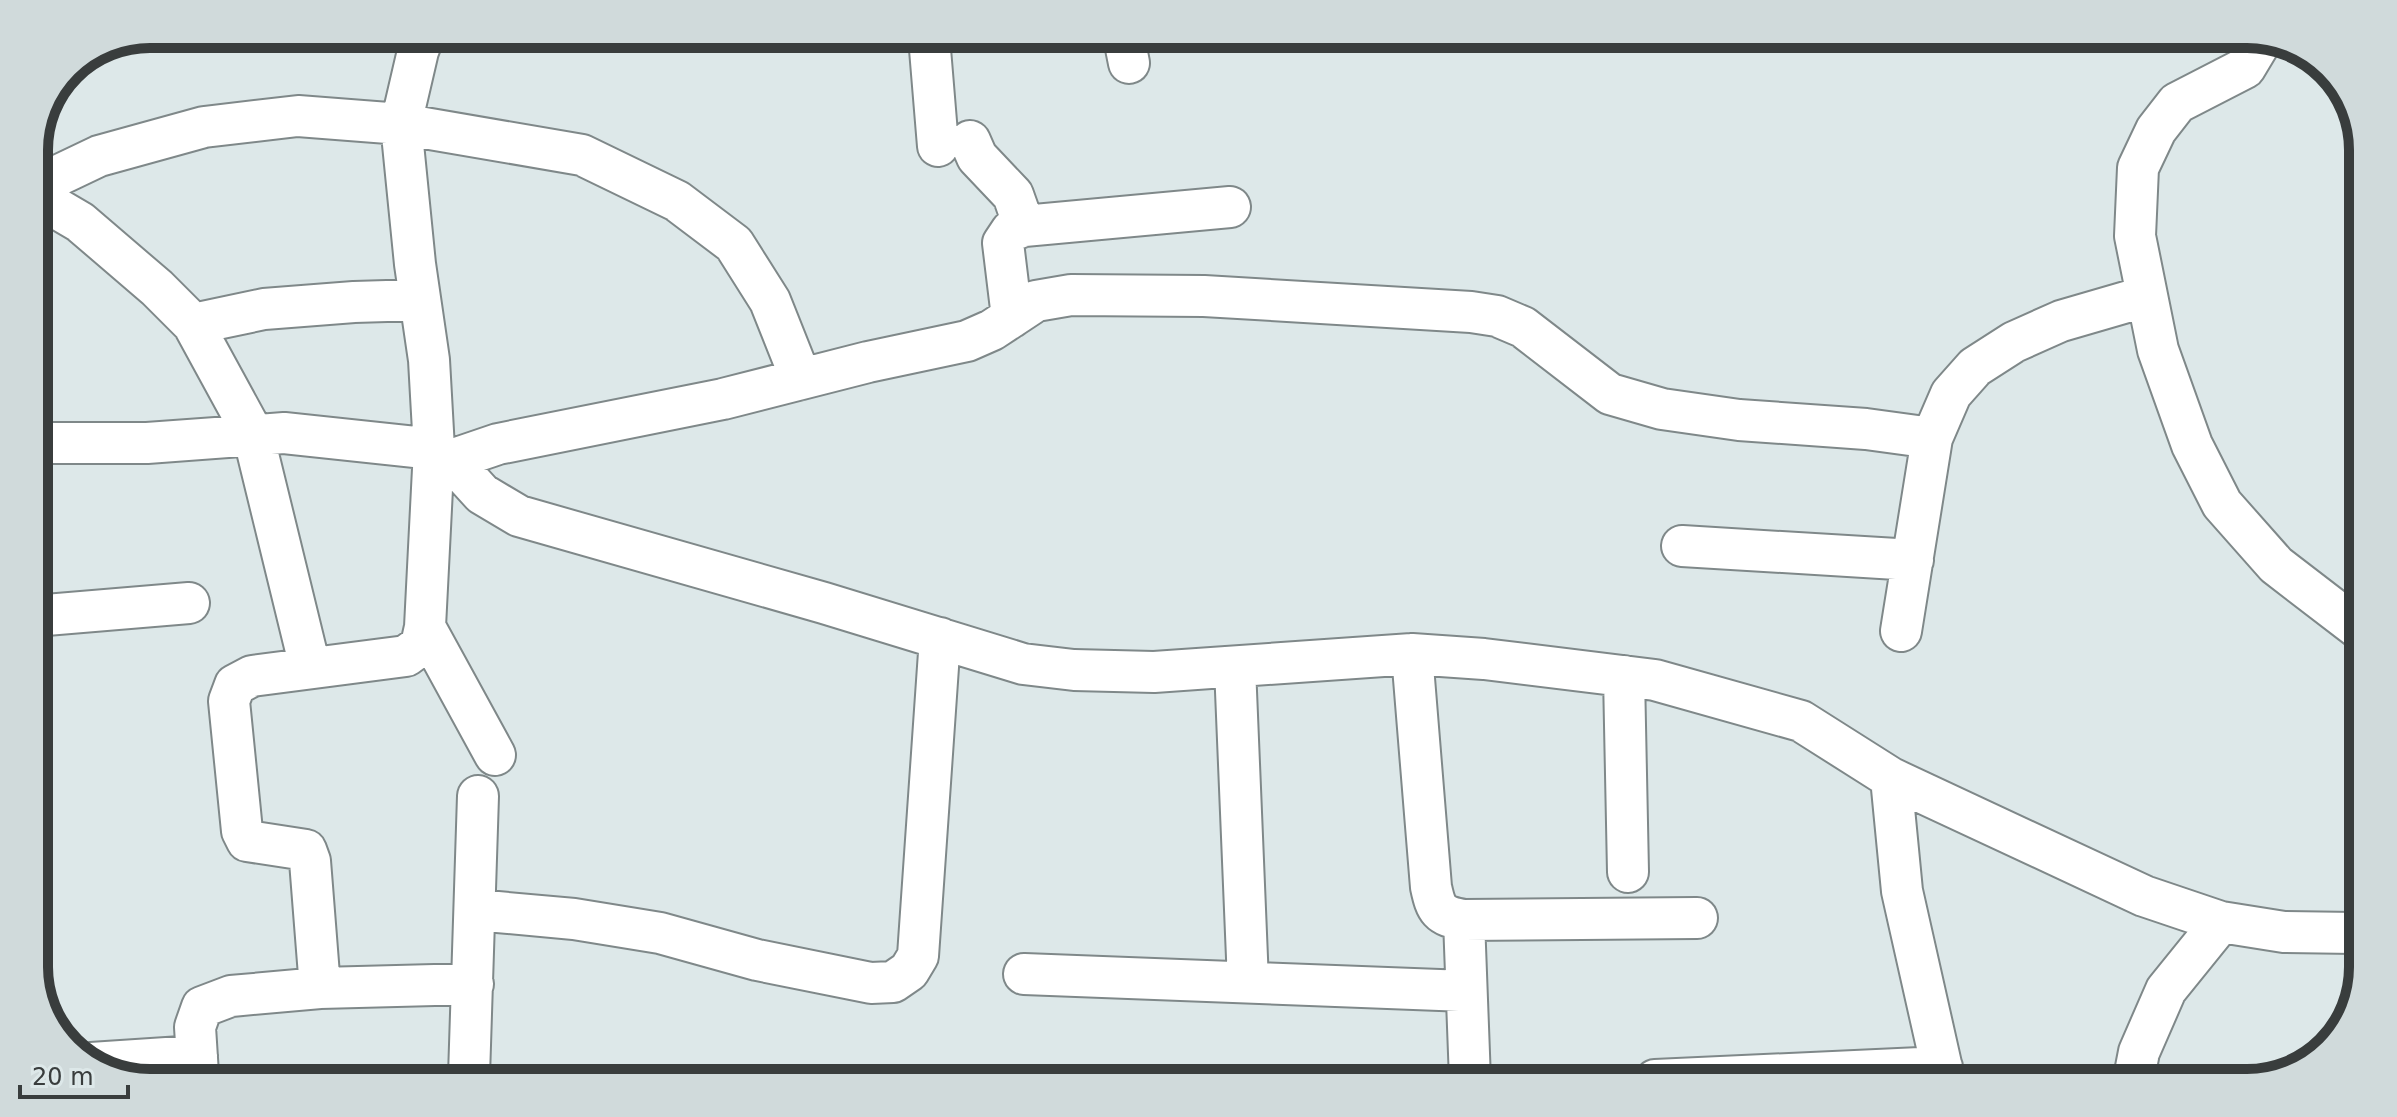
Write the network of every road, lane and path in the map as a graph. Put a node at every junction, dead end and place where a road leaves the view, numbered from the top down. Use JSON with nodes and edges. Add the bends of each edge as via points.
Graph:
{"nodes":[{"id":1,"x":419,"y":48,"type":"edge"},
{"id":2,"x":932,"y":48,"type":"edge"},
{"id":3,"x":2256,"y":49,"type":"edge"},
{"id":4,"x":401,"y":124,"type":"junction"},
{"id":5,"x":48,"y":180,"type":"edge"},
{"id":6,"x":48,"y":203,"type":"edge"},
{"id":7,"x":1230,"y":207,"type":"dead end"},
{"id":8,"x":1024,"y":226,"type":"junction"},
{"id":9,"x":2147,"y":296,"type":"junction"},
{"id":10,"x":420,"y":300,"type":"junction"},
{"id":11,"x":1012,"y":317,"type":"junction"},
{"id":12,"x":193,"y":324,"type":"junction"},
{"id":13,"x":801,"y":379,"type":"junction"},
{"id":14,"x":253,"y":434,"type":"junction"},
{"id":15,"x":1932,"y":438,"type":"junction"},
{"id":16,"x":48,"y":443,"type":"edge"},
{"id":17,"x":442,"y":455,"type":"junction"},
{"id":18,"x":1682,"y":546,"type":"dead end"},
{"id":19,"x":1913,"y":560,"type":"junction"},
{"id":20,"x":189,"y":603,"type":"dead end"},
{"id":21,"x":48,"y":615,"type":"edge"},
{"id":22,"x":2349,"y":621,"type":"edge"},
{"id":23,"x":425,"y":627,"type":"junction"},
{"id":24,"x":1901,"y":631,"type":"dead end"},
{"id":25,"x":940,"y":638,"type":"junction"},
{"id":26,"x":1412,"y":654,"type":"junction"},
{"id":27,"x":310,"y":667,"type":"junction"},
{"id":28,"x":1235,"y":667,"type":"junction"},
{"id":29,"x":1624,"y":676,"type":"junction"},
{"id":30,"x":495,"y":755,"type":"dead end"},
{"id":31,"x":1891,"y":778,"type":"junction"},
{"id":32,"x":478,"y":796,"type":"dead end"},
{"id":33,"x":1628,"y":872,"type":"dead end"},
{"id":34,"x":475,"y":910,"type":"junction"},
{"id":35,"x":1697,"y":918,"type":"dead end"},
{"id":36,"x":1464,"y":920,"type":"junction"},
{"id":37,"x":2221,"y":922,"type":"junction"},
{"id":38,"x":2349,"y":933,"type":"edge"},
{"id":39,"x":1024,"y":974,"type":"dead end"},
{"id":40,"x":1248,"y":982,"type":"junction"},
{"id":41,"x":473,"y":984,"type":"junction"},
{"id":42,"x":320,"y":988,"type":"junction"},
{"id":43,"x":1466,"y":991,"type":"junction"},
{"id":44,"x":119,"y":1064,"type":"edge"},
{"id":45,"x":197,"y":1065,"type":"edge"},
{"id":46,"x":469,"y":1069,"type":"edge"},
{"id":47,"x":1470,"y":1069,"type":"edge"},
{"id":48,"x":1943,"y":1069,"type":"edge"},
{"id":49,"x":2136,"y":1069,"type":"edge"}],
"edges":[{"from":1,"to":4,"type":"street"},
{"from":2,"to":8,"type":"street","via":[[954,143],[977,157],[1013,195]]},
{"from":3,"to":9,"type":"street","via":[[2245,68],[2177,103],[2156,130],[2138,168],[2135,236]]},
{"from":4,"to":5,"type":"street","via":[[298,116],[204,127],[99,156]]},
{"from":4,"to":10,"type":"street"},
{"from":4,"to":13,"type":"street","via":[[582,155],[677,201],[734,244],[770,301]]},
{"from":6,"to":12,"type":"street","via":[[80,222]]},
{"from":7,"to":8,"type":"street"},
{"from":8,"to":11,"type":"street","via":[[1011,231],[1003,243]]},
{"from":9,"to":15,"type":"street","via":[[2061,321],[1975,367],[1951,394]]},
{"from":9,"to":22,"type":"street","via":[[2158,350],[2192,445],[2222,504],[2276,565]]},
{"from":10,"to":12,"type":"street","via":[[264,309]]},
{"from":10,"to":17,"type":"street"},
{"from":11,"to":13,"type":"street","via":[[967,341]]},
{"from":11,"to":15,"type":"street","via":[[1036,301],[1071,295],[1204,296],[1471,312],[1523,327],[1610,394],[1662,409]]},
{"from":12,"to":14,"type":"street"},
{"from":13,"to":17,"type":"street"},
{"from":14,"to":16,"type":"street","via":[[147,443]]},
{"from":14,"to":17,"type":"street","via":[[284,433]]},
{"from":14,"to":27,"type":"street"},
{"from":15,"to":19,"type":"street"},
{"from":17,"to":23,"type":"street"},
{"from":17,"to":25,"type":"street","via":[[482,494],[519,516]]},
{"from":18,"to":19,"type":"street"},
{"from":19,"to":24,"type":"street"},
{"from":20,"to":21,"type":"street"},
{"from":23,"to":27,"type":"street","via":[[421,645],[406,656]]},
{"from":23,"to":30,"type":"street"},
{"from":25,"to":28,"type":"street","via":[[1023,664],[1074,670]]},
{"from":25,"to":34,"type":"street","via":[[918,956],[893,982],[871,983],[771,963],[660,933]]},
{"from":26,"to":28,"type":"street"},
{"from":26,"to":29,"type":"street"},
{"from":26,"to":36,"type":"street","via":[[1431,887],[1435,907]]},
{"from":27,"to":42,"type":"street","via":[[252,676],[235,685],[229,701],[247,841],[306,850],[310,861]]},
{"from":28,"to":40,"type":"street"},
{"from":29,"to":31,"type":"street","via":[[1801,721]]},
{"from":29,"to":33,"type":"street"},
{"from":31,"to":37,"type":"street","via":[[2144,896]]},
{"from":31,"to":48,"type":"street","via":[[1902,891]]},
{"from":32,"to":34,"type":"street"},
{"from":34,"to":41,"type":"street"},
{"from":35,"to":36,"type":"street"},
{"from":36,"to":43,"type":"street"},
{"from":37,"to":38,"type":"street","via":[[2284,932]]},
{"from":37,"to":49,"type":"street","via":[[2166,990]]},
{"from":39,"to":40,"type":"street"},
{"from":40,"to":43,"type":"street"},
{"from":41,"to":42,"type":"street"},
{"from":41,"to":46,"type":"street"},
{"from":42,"to":45,"type":"street","via":[[231,996],[202,1007],[195,1027]]},
{"from":43,"to":47,"type":"street"},
{"from":44,"to":45,"type":"street"}]}
